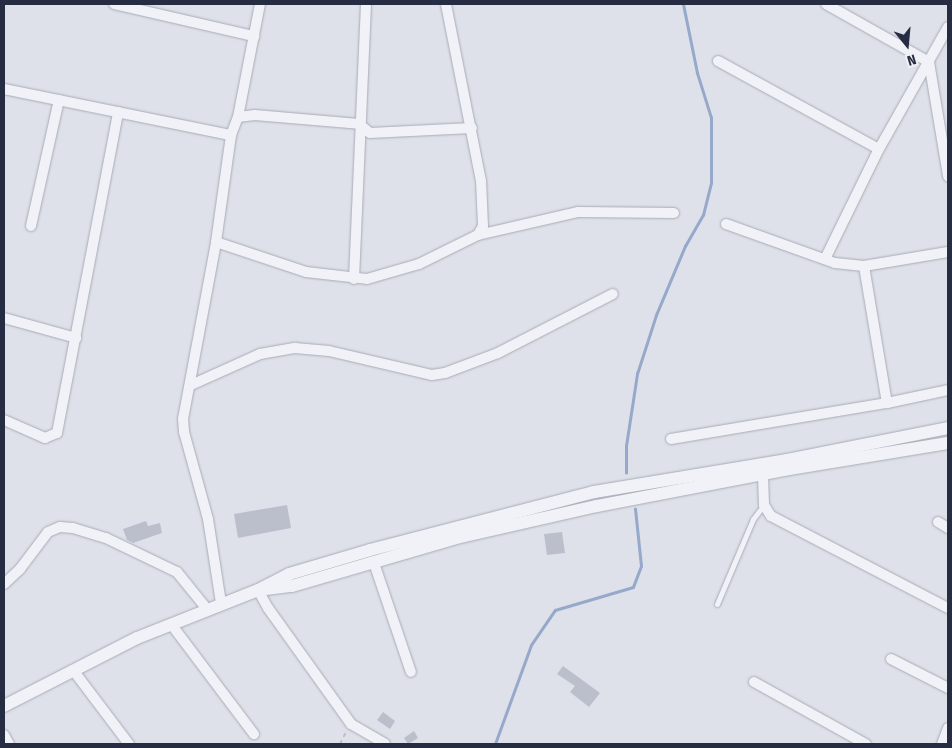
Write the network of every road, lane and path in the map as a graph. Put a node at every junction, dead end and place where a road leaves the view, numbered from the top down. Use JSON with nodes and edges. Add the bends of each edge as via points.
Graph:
{"nodes":[{"id":1,"x":114,"y":4,"type":"edge"},
{"id":2,"x":260,"y":4,"type":"edge"},
{"id":3,"x":366,"y":4,"type":"edge"},
{"id":4,"x":446,"y":4,"type":"edge"},
{"id":5,"x":826,"y":4,"type":"edge"},
{"id":6,"x":153,"y":8,"type":"edge"},
{"id":7,"x":948,"y":28,"type":"edge"},
{"id":8,"x":254,"y":36,"type":"junction"},
{"id":9,"x":718,"y":61,"type":"dead end"},
{"id":10,"x":929,"y":62,"type":"junction"},
{"id":11,"x":4,"y":89,"type":"edge"},
{"id":12,"x":59,"y":100,"type":"junction"},
{"id":13,"x":118,"y":112,"type":"junction"},
{"id":14,"x":238,"y":117,"type":"junction"},
{"id":15,"x":359,"y":124,"type":"junction"},
{"id":16,"x":472,"y":128,"type":"junction"},
{"id":17,"x":231,"y":135,"type":"junction"},
{"id":18,"x":879,"y":149,"type":"junction"},
{"id":19,"x":948,"y":176,"type":"edge"},
{"id":20,"x":674,"y":213,"type":"dead end"},
{"id":21,"x":726,"y":224,"type":"dead end"},
{"id":22,"x":31,"y":226,"type":"dead end"},
{"id":23,"x":478,"y":235,"type":"junction"},
{"id":24,"x":216,"y":242,"type":"junction"},
{"id":25,"x":948,"y":252,"type":"edge"},
{"id":26,"x":825,"y":259,"type":"junction"},
{"id":27,"x":864,"y":266,"type":"junction"},
{"id":28,"x":354,"y":279,"type":"junction"},
{"id":29,"x":613,"y":294,"type":"dead end"},
{"id":30,"x":4,"y":318,"type":"edge"},
{"id":31,"x":76,"y":338,"type":"junction"},
{"id":32,"x":191,"y":385,"type":"junction"},
{"id":33,"x":948,"y":390,"type":"edge"},
{"id":34,"x":887,"y":403,"type":"junction"},
{"id":35,"x":4,"y":420,"type":"edge"},
{"id":36,"x":948,"y":428,"type":"edge"},
{"id":37,"x":670,"y":439,"type":"dead end"},
{"id":38,"x":948,"y":443,"type":"edge"},
{"id":39,"x":763,"y":476,"type":"junction"},
{"id":40,"x":764,"y":505,"type":"junction"},
{"id":41,"x":938,"y":522,"type":"dead end"},
{"id":42,"x":948,"y":528,"type":"edge"},
{"id":43,"x":374,"y":563,"type":"junction"},
{"id":44,"x":4,"y":584,"type":"edge"},
{"id":45,"x":258,"y":590,"type":"junction"},
{"id":46,"x":221,"y":603,"type":"junction"},
{"id":47,"x":717,"y":604,"type":"dead end"},
{"id":48,"x":948,"y":608,"type":"edge"},
{"id":49,"x":207,"y":609,"type":"junction"},
{"id":50,"x":170,"y":624,"type":"junction"},
{"id":51,"x":890,"y":659,"type":"dead end"},
{"id":52,"x":73,"y":670,"type":"junction"},
{"id":53,"x":411,"y":672,"type":"dead end"},
{"id":54,"x":754,"y":682,"type":"dead end"},
{"id":55,"x":948,"y":688,"type":"edge"},
{"id":56,"x":4,"y":706,"type":"edge"},
{"id":57,"x":351,"y":724,"type":"junction"},
{"id":58,"x":948,"y":728,"type":"edge"},
{"id":59,"x":254,"y":734,"type":"dead end"},
{"id":60,"x":4,"y":735,"type":"edge"},
{"id":61,"x":9,"y":744,"type":"edge"},
{"id":62,"x":129,"y":744,"type":"edge"},
{"id":63,"x":340,"y":744,"type":"edge"},
{"id":64,"x":385,"y":744,"type":"edge"},
{"id":65,"x":866,"y":744,"type":"edge"},
{"id":66,"x":942,"y":744,"type":"edge"}],
"edges":[{"from":1,"to":6,"type":"street"},
{"from":2,"to":8,"type":"street"},
{"from":3,"to":15,"type":"street"},
{"from":4,"to":16,"type":"street"},
{"from":5,"to":10,"type":"street"},
{"from":6,"to":8,"type":"street"},
{"from":7,"to":10,"type":"street"},
{"from":8,"to":14,"type":"street"},
{"from":9,"to":18,"type":"street"},
{"from":10,"to":18,"type":"street"},
{"from":10,"to":19,"type":"street"},
{"from":11,"to":12,"type":"street"},
{"from":12,"to":13,"type":"street"},
{"from":12,"to":22,"type":"street"},
{"from":13,"to":17,"type":"street"},
{"from":13,"to":31,"type":"street"},
{"from":14,"to":15,"type":"street","via":[[255,115]]},
{"from":14,"to":17,"type":"street"},
{"from":15,"to":16,"type":"street","via":[[370,134]]},
{"from":15,"to":28,"type":"street"},
{"from":16,"to":23,"type":"street","via":[[483,207],[483,226]]},
{"from":17,"to":24,"type":"street"},
{"from":18,"to":26,"type":"street"},
{"from":20,"to":23,"type":"street","via":[[578,212]]},
{"from":21,"to":26,"type":"street"},
{"from":23,"to":28,"type":"street","via":[[403,270]]},
{"from":24,"to":28,"type":"street","via":[[306,272]]},
{"from":24,"to":32,"type":"street"},
{"from":25,"to":27,"type":"street"},
{"from":26,"to":27,"type":"street"},
{"from":27,"to":34,"type":"street"},
{"from":29,"to":32,"type":"street","via":[[498,353],[445,373],[432,375],[329,352],[295,348],[260,354]]},
{"from":30,"to":31,"type":"street"},
{"from":31,"to":35,"type":"street","via":[[57,433],[45,438]]},
{"from":32,"to":46,"type":"street","via":[[184,432],[208,519]]},
{"from":33,"to":34,"type":"street"},
{"from":34,"to":37,"type":"street"},
{"from":36,"to":45,"type":"street","via":[[787,460],[594,492],[370,550],[289,574]]},
{"from":38,"to":39,"type":"street"},
{"from":39,"to":40,"type":"street"},
{"from":39,"to":43,"type":"street","via":[[597,506],[460,537]]},
{"from":40,"to":47,"type":"lane","via":[[753,519]]},
{"from":40,"to":48,"type":"street","via":[[778,521]]},
{"from":41,"to":42,"type":"street"},
{"from":43,"to":45,"type":"street","via":[[292,586]]},
{"from":43,"to":53,"type":"street"},
{"from":44,"to":49,"type":"street","via":[[20,569],[48,532],[60,527],[73,528],[106,538],[176,572]]},
{"from":45,"to":46,"type":"street"},
{"from":45,"to":57,"type":"street"},
{"from":46,"to":49,"type":"street"},
{"from":49,"to":50,"type":"street"},
{"from":50,"to":52,"type":"street"},
{"from":50,"to":59,"type":"street"},
{"from":51,"to":55,"type":"street"},
{"from":52,"to":56,"type":"street"},
{"from":52,"to":62,"type":"street"},
{"from":54,"to":65,"type":"street"},
{"from":57,"to":63,"type":"path"},
{"from":57,"to":64,"type":"street"},
{"from":58,"to":66,"type":"street"},
{"from":60,"to":61,"type":"street"}]}
